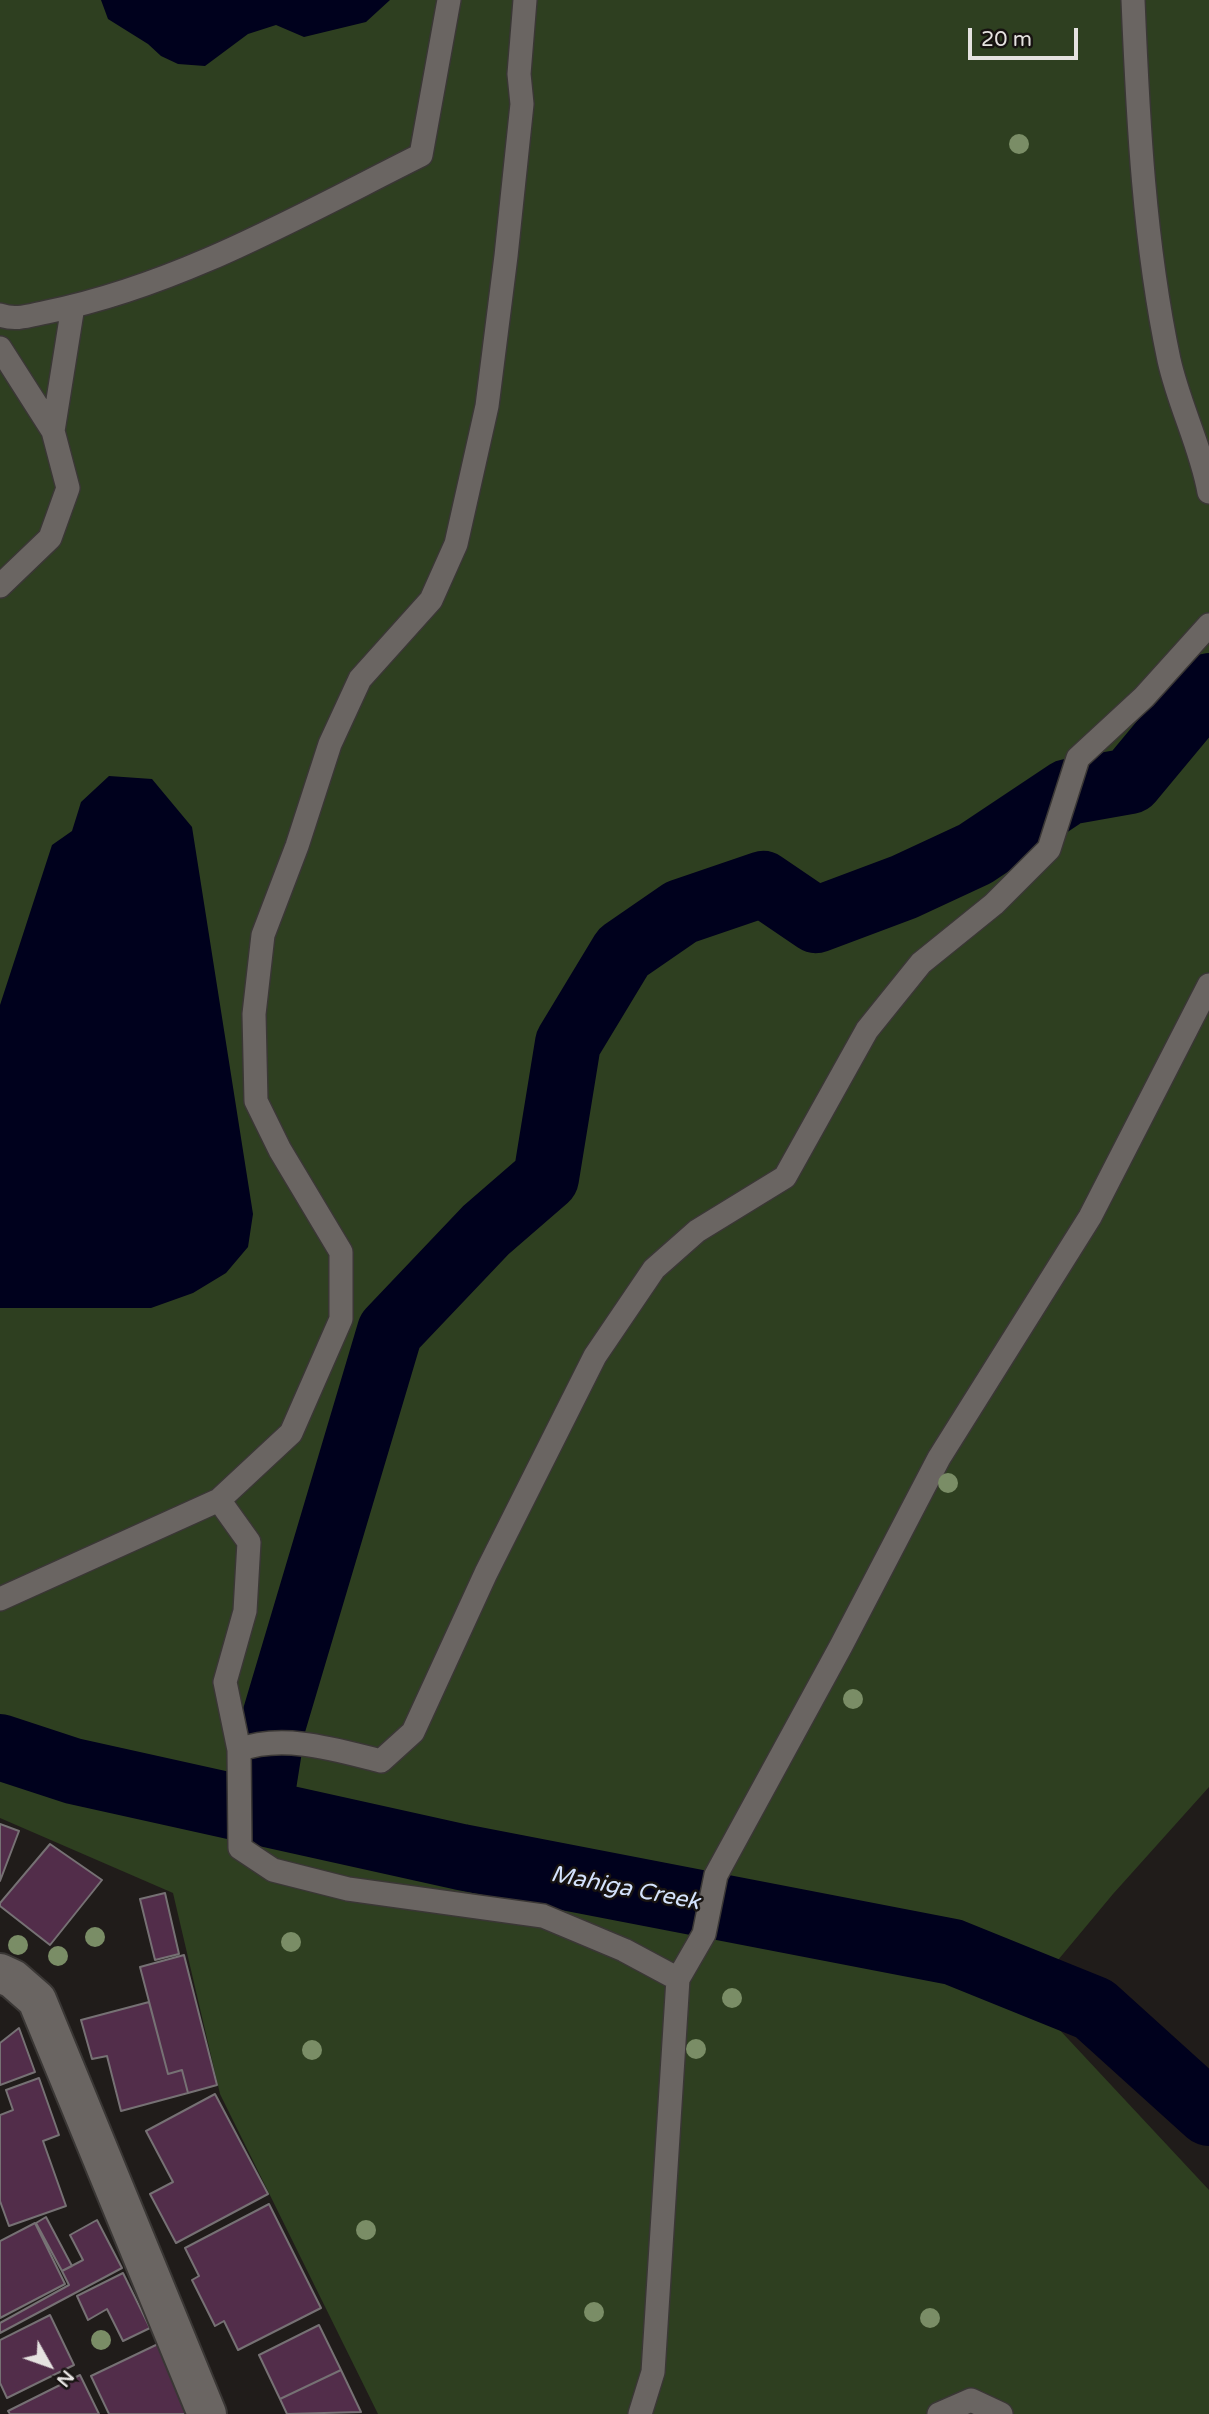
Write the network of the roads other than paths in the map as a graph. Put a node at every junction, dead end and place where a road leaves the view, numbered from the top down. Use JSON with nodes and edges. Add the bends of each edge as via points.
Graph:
{"nodes":[{"id":1,"x":449,"y":0,"type":"edge"},
{"id":2,"x":525,"y":0,"type":"edge"},
{"id":3,"x":1133,"y":0,"type":"edge"},
{"id":4,"x":73,"y":306,"type":"junction"},
{"id":5,"x":0,"y":315,"type":"edge"},
{"id":6,"x":0,"y":348,"type":"edge"},
{"id":7,"x":53,"y":431,"type":"junction"},
{"id":8,"x":1209,"y":492,"type":"edge"},
{"id":9,"x":0,"y":586,"type":"edge"},
{"id":10,"x":1209,"y":625,"type":"edge"},
{"id":11,"x":1209,"y":985,"type":"edge"},
{"id":12,"x":219,"y":1500,"type":"junction"},
{"id":13,"x":0,"y":1600,"type":"edge"},
{"id":14,"x":243,"y":1749,"type":"junction"},
{"id":15,"x":0,"y":1973,"type":"edge"},
{"id":16,"x":678,"y":1979,"type":"junction"},
{"id":17,"x":207,"y":2414,"type":"edge"},
{"id":18,"x":640,"y":2414,"type":"edge"},
{"id":19,"x":939,"y":2414,"type":"edge"},
{"id":20,"x":1001,"y":2414,"type":"edge"}],
"edges":[{"from":1,"to":4,"type":"lane","via":[[421,155],[247,242],[159,279]]},
{"from":2,"to":12,"type":"lane","via":[[519,74],[522,104],[487,406],[456,544],[431,600],[360,679],[330,744],[263,935],[254,1014],[256,1101],[279,1150],[341,1252],[341,1319],[291,1433]]},
{"from":3,"to":8,"type":"lane","via":[[1139,129],[1170,362]]},
{"from":4,"to":5,"type":"lane","via":[[11,319]]},
{"from":4,"to":7,"type":"lane"},
{"from":6,"to":7,"type":"lane"},
{"from":7,"to":9,"type":"lane","via":[[68,488],[50,538]]},
{"from":10,"to":14,"type":"lane","via":[[1144,697],[1078,758],[1049,849],[994,904],[921,963],[867,1030],[785,1177],[697,1231],[654,1269],[595,1356],[486,1573],[414,1732],[381,1761],[325,1747],[285,1744]]},
{"from":11,"to":16,"type":"lane","via":[[1090,1217],[939,1458],[716,1875],[704,1934]]},
{"from":12,"to":13,"type":"lane"},
{"from":12,"to":14,"type":"lane","via":[[248,1542],[245,1611],[225,1682]]},
{"from":14,"to":16,"type":"lane","via":[[240,1848],[273,1870],[348,1889],[543,1916]]},
{"from":15,"to":17,"type":"street","via":[[37,2000]]},
{"from":16,"to":18,"type":"lane","via":[[653,2372]]},
{"from":19,"to":20,"type":"lane","via":[[971,2400]]}]}
